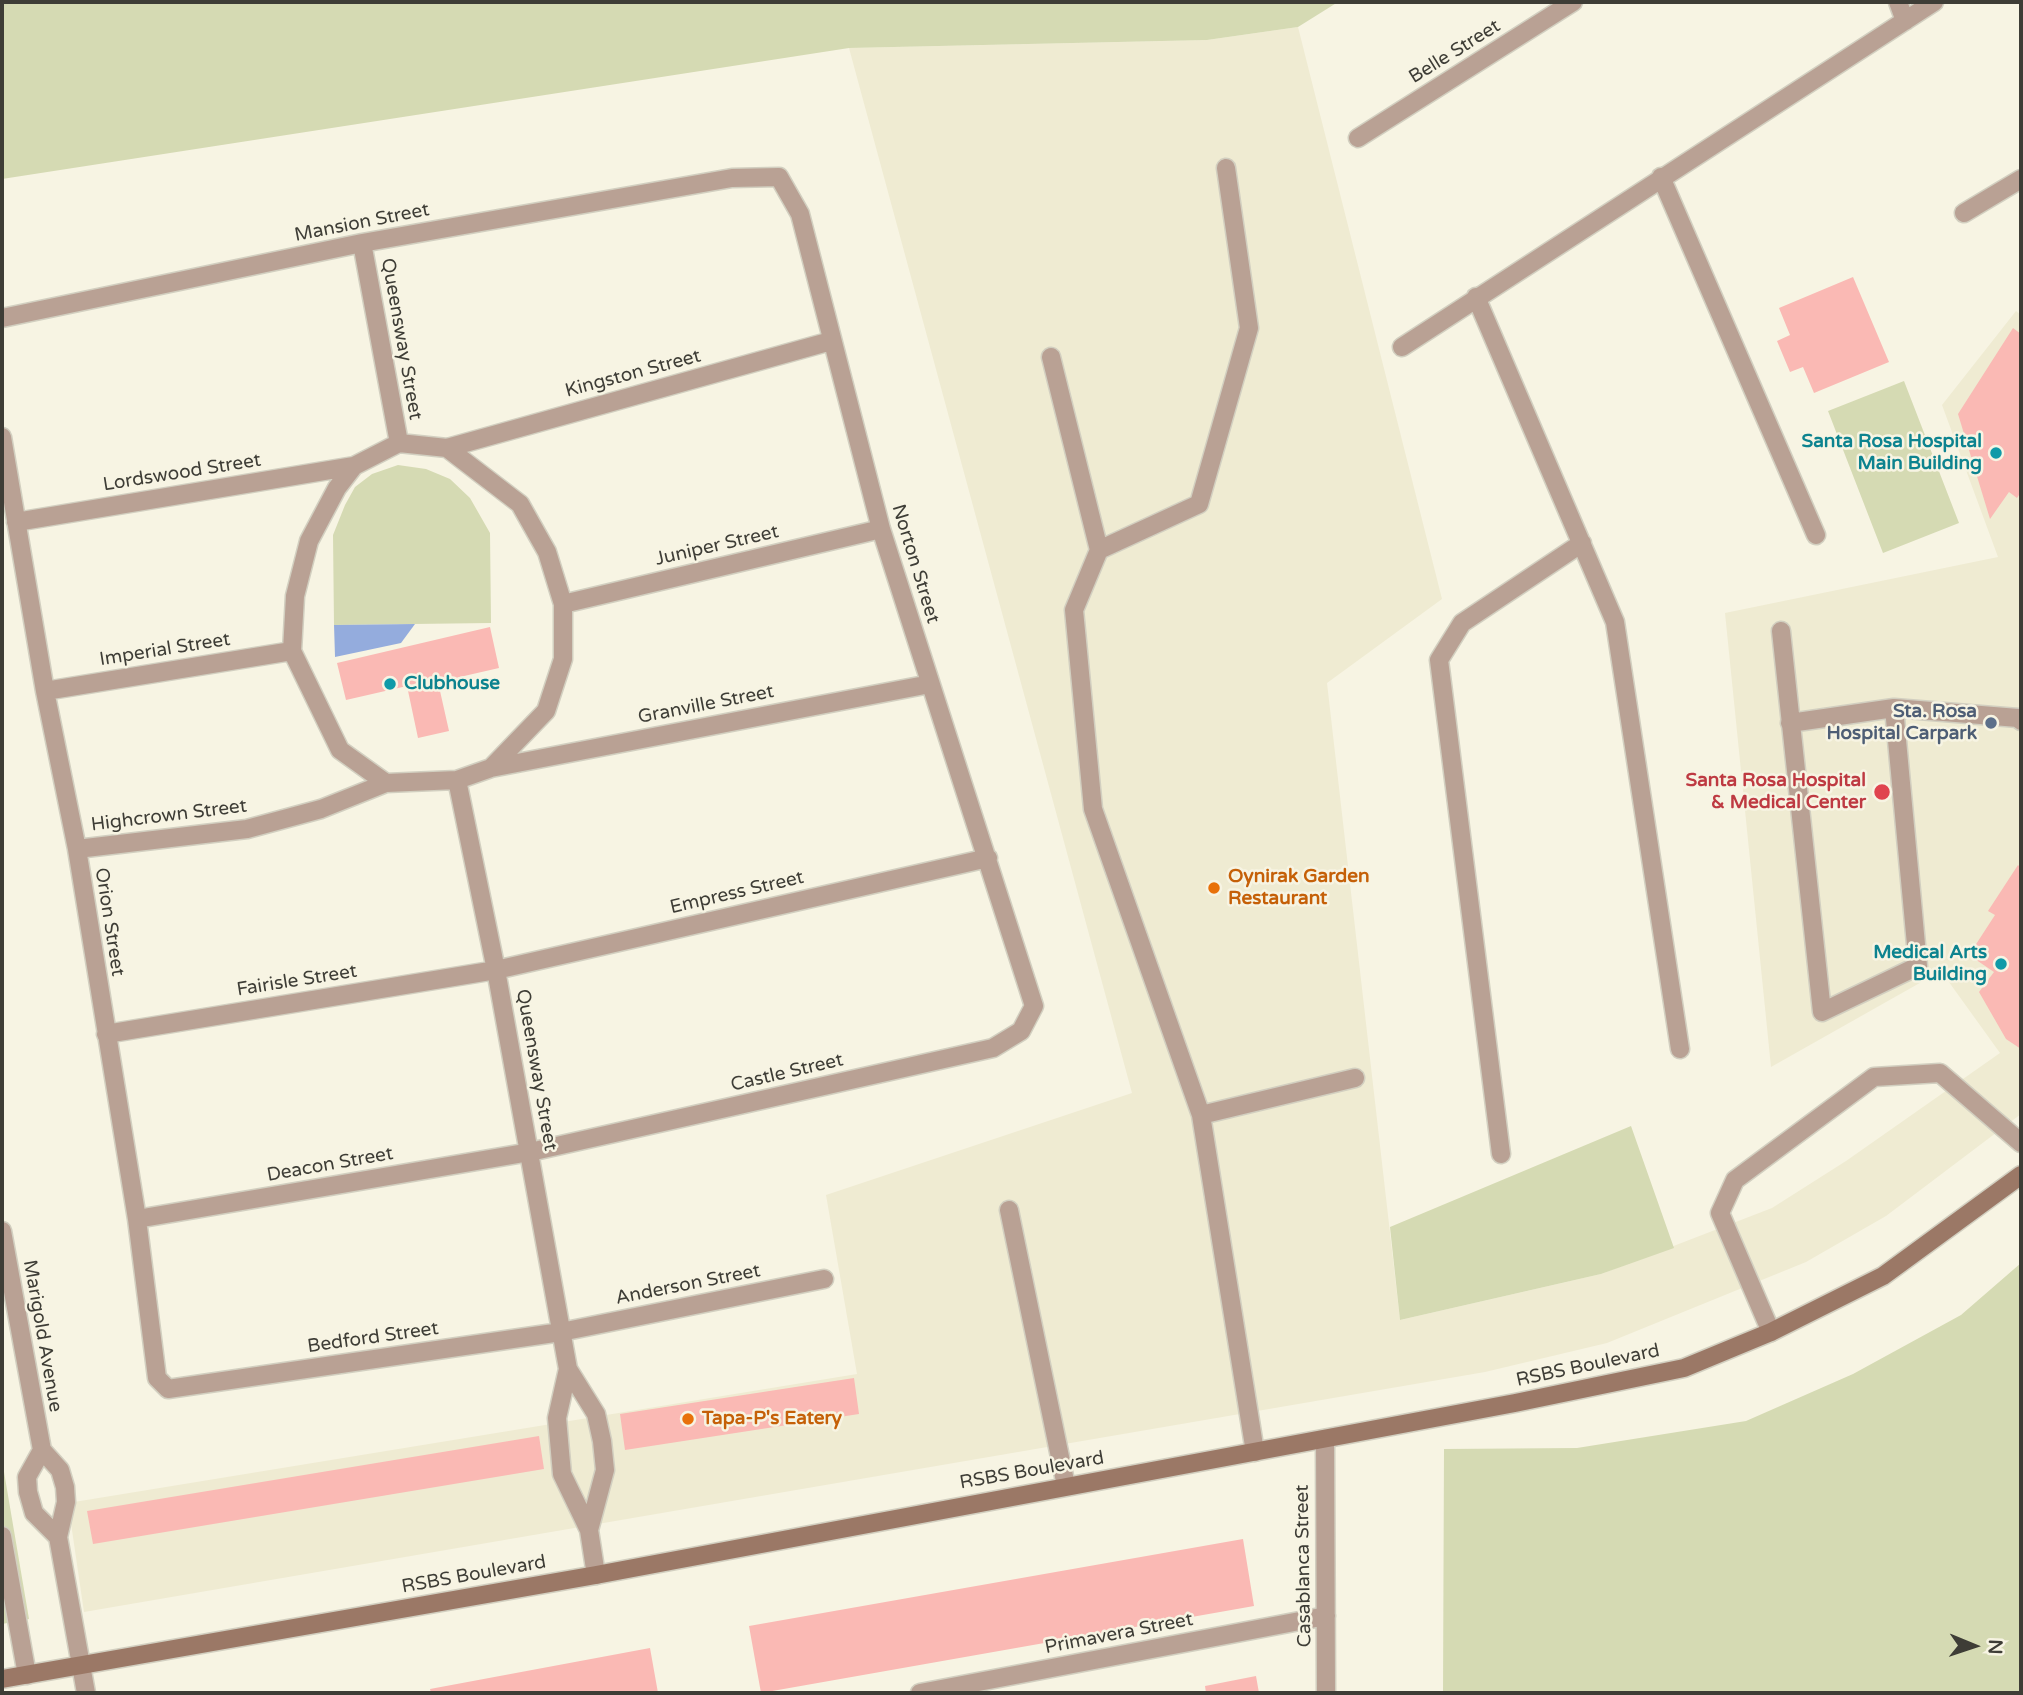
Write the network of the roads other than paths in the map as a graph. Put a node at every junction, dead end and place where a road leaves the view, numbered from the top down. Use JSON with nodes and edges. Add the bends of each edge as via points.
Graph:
{"nodes":[{"id":1,"x":1573,"y":2,"type":"edge"},
{"id":2,"x":1898,"y":2,"type":"edge"},
{"id":3,"x":1934,"y":2,"type":"edge"},
{"id":4,"x":1905,"y":21,"type":"junction"},
{"id":5,"x":1359,"y":138,"type":"dead end"},
{"id":6,"x":1226,"y":168,"type":"dead end"},
{"id":7,"x":1661,"y":177,"type":"junction"},
{"id":8,"x":732,"y":178,"type":"joint"},
{"id":9,"x":2021,"y":179,"type":"edge"},
{"id":10,"x":1964,"y":213,"type":"dead end"},
{"id":11,"x":362,"y":243,"type":"junction"},
{"id":12,"x":1476,"y":297,"type":"junction"},
{"id":13,"x":2,"y":318,"type":"edge"},
{"id":14,"x":831,"y":341,"type":"junction"},
{"id":15,"x":1402,"y":347,"type":"dead end"},
{"id":16,"x":1051,"y":356,"type":"dead end"},
{"id":17,"x":2,"y":437,"type":"edge"},
{"id":18,"x":399,"y":443,"type":"junction"},
{"id":19,"x":447,"y":448,"type":"junction"},
{"id":20,"x":354,"y":466,"type":"junction"},
{"id":21,"x":16,"y":522,"type":"junction"},
{"id":22,"x":881,"y":528,"type":"junction"},
{"id":23,"x":1816,"y":535,"type":"dead end"},
{"id":24,"x":1582,"y":543,"type":"junction"},
{"id":25,"x":1099,"y":550,"type":"junction"},
{"id":26,"x":563,"y":604,"type":"junction"},
{"id":27,"x":1781,"y":631,"type":"dead end"},
{"id":28,"x":292,"y":651,"type":"junction"},
{"id":29,"x":930,"y":684,"type":"junction"},
{"id":30,"x":45,"y":691,"type":"junction"},
{"id":31,"x":1894,"y":708,"type":"junction"},
{"id":32,"x":2020,"y":718,"type":"edge"},
{"id":33,"x":1790,"y":723,"type":"junction"},
{"id":34,"x":491,"y":768,"type":"junction"},
{"id":35,"x":457,"y":780,"type":"junction"},
{"id":36,"x":386,"y":783,"type":"junction"},
{"id":37,"x":77,"y":849,"type":"junction"},
{"id":38,"x":988,"y":858,"type":"junction"},
{"id":39,"x":496,"y":970,"type":"junction"},
{"id":40,"x":1034,"y":1006,"type":"joint"},
{"id":41,"x":106,"y":1034,"type":"junction"},
{"id":42,"x":1680,"y":1049,"type":"dead end"},
{"id":43,"x":1355,"y":1078,"type":"dead end"},
{"id":44,"x":1201,"y":1115,"type":"junction"},
{"id":45,"x":2021,"y":1143,"type":"edge"},
{"id":46,"x":530,"y":1152,"type":"junction"},
{"id":47,"x":1501,"y":1153,"type":"dead end"},
{"id":48,"x":2021,"y":1175,"type":"edge"},
{"id":49,"x":1009,"y":1210,"type":"dead end"},
{"id":50,"x":137,"y":1219,"type":"junction"},
{"id":51,"x":2,"y":1231,"type":"edge"},
{"id":52,"x":824,"y":1279,"type":"dead end"},
{"id":53,"x":561,"y":1332,"type":"junction"},
{"id":54,"x":1771,"y":1332,"type":"junction"},
{"id":55,"x":568,"y":1369,"type":"junction"},
{"id":56,"x":191,"y":1385,"type":"joint"},
{"id":57,"x":1325,"y":1439,"type":"junction"},
{"id":58,"x":42,"y":1450,"type":"junction"},
{"id":59,"x":1255,"y":1452,"type":"junction"},
{"id":60,"x":1066,"y":1486,"type":"junction"},
{"id":61,"x":589,"y":1530,"type":"junction"},
{"id":62,"x":2,"y":1536,"type":"edge"},
{"id":63,"x":58,"y":1536,"type":"junction"},
{"id":64,"x":596,"y":1574,"type":"junction"},
{"id":65,"x":1326,"y":1616,"type":"junction"},
{"id":66,"x":81,"y":1666,"type":"junction"},
{"id":67,"x":27,"y":1675,"type":"junction"},
{"id":68,"x":2,"y":1679,"type":"edge"},
{"id":69,"x":86,"y":1693,"type":"edge"},
{"id":70,"x":920,"y":1693,"type":"edge"},
{"id":71,"x":1326,"y":1693,"type":"edge"}],
"edges":[{"from":1,"to":5,"type":"street","name":"Belle Street"},
{"from":2,"to":4,"type":"street"},
{"from":3,"to":4,"type":"street"},
{"from":4,"to":7,"type":"street"},
{"from":6,"to":25,"type":"street","via":[[1250,328],[1199,504]]},
{"from":7,"to":12,"type":"street"},
{"from":7,"to":23,"type":"street"},
{"from":8,"to":11,"type":"street","name":"Mansion Street"},
{"from":8,"to":14,"type":"street","name":"Norton Street","via":[[779,177],[800,214]]},
{"from":9,"to":10,"type":"street"},
{"from":11,"to":13,"type":"street","name":"Mansion Street"},
{"from":11,"to":18,"type":"street","name":"Queensway Street"},
{"from":12,"to":15,"type":"street"},
{"from":12,"to":24,"type":"street"},
{"from":14,"to":19,"type":"street","name":"Kingston Street"},
{"from":14,"to":22,"type":"street","name":"Norton Street"},
{"from":16,"to":25,"type":"street"},
{"from":17,"to":21,"type":"street","name":"Orion Street"},
{"from":18,"to":19,"type":"street","name":"Queensway Street"},
{"from":18,"to":20,"type":"street","name":"Queensway Street"},
{"from":19,"to":26,"type":"street","via":[[520,504],[547,552]]},
{"from":20,"to":21,"type":"street","name":"Lordswood Street"},
{"from":20,"to":28,"type":"street","name":"Queensway Street","via":[[309,541],[295,596]]},
{"from":21,"to":30,"type":"street","name":"Orion Street"},
{"from":22,"to":26,"type":"street","name":"Juniper Street"},
{"from":22,"to":29,"type":"street","name":"Norton Street"},
{"from":24,"to":42,"type":"street","via":[[1615,622]]},
{"from":24,"to":47,"type":"street","via":[[1462,623],[1439,660]]},
{"from":25,"to":44,"type":"street","via":[[1074,610],[1093,809]]},
{"from":26,"to":34,"type":"street","via":[[563,659],[546,711]]},
{"from":27,"to":33,"type":"street"},
{"from":28,"to":30,"type":"street","name":"Imperial Street"},
{"from":28,"to":36,"type":"street","name":"Queensway Street","via":[[340,750]]},
{"from":29,"to":34,"type":"street","name":"Granville Street"},
{"from":29,"to":38,"type":"street","name":"Norton Street"},
{"from":30,"to":37,"type":"street","name":"Orion Street"},
{"from":31,"to":32,"type":"street"},
{"from":31,"to":33,"type":"street"},
{"from":31,"to":33,"type":"street","via":[[1918,966],[1822,1012]]},
{"from":34,"to":35,"type":"street"},
{"from":35,"to":36,"type":"street"},
{"from":35,"to":39,"type":"street","name":"Queensway Street"},
{"from":36,"to":37,"type":"street","name":"Highcrown Street","via":[[321,809],[247,830]]},
{"from":37,"to":41,"type":"street","name":"Orion Street"},
{"from":38,"to":39,"type":"street","name":"Empress Street"},
{"from":38,"to":40,"type":"street","name":"Norton Street"},
{"from":39,"to":41,"type":"street","name":"Fairisle Street"},
{"from":39,"to":46,"type":"street","name":"Queensway Street"},
{"from":40,"to":46,"type":"street","name":"Castle Street","via":[[1021,1031],[993,1048]]},
{"from":41,"to":50,"type":"street","name":"Orion Street"},
{"from":43,"to":44,"type":"street"},
{"from":44,"to":59,"type":"street"},
{"from":45,"to":54,"type":"street","via":[[1940,1073],[1874,1077],[1735,1180],[1720,1213]]},
{"from":46,"to":50,"type":"street","name":"Deacon Street"},
{"from":46,"to":53,"type":"street","name":"Queensway Street"},
{"from":48,"to":54,"type":"street","name":"RSBS Boulevard","via":[[1883,1276]]},
{"from":49,"to":60,"type":"street"},
{"from":50,"to":56,"type":"street","name":"Orion Street","via":[[158,1378],[169,1389]]},
{"from":51,"to":58,"type":"street","name":"Marigold Avenue"},
{"from":52,"to":53,"type":"street","name":"Anderson Street"},
{"from":53,"to":55,"type":"street","name":"Queensway Street"},
{"from":53,"to":56,"type":"street","name":"Bedford Street"},
{"from":54,"to":57,"type":"street","name":"RSBS Boulevard","via":[[1684,1368]]},
{"from":55,"to":61,"type":"street","name":"Queensway Street","via":[[557,1418],[562,1474]]},
{"from":55,"to":61,"type":"street","name":"Queensway Street","via":[[596,1414],[605,1470]]},
{"from":57,"to":59,"type":"street","name":"RSBS Boulevard"},
{"from":57,"to":65,"type":"street","name":"Casablanca Street"},
{"from":58,"to":63,"type":"street","name":"Marigold Avenue","via":[[60,1470],[65,1487]]},
{"from":58,"to":63,"type":"street","via":[[27,1477],[28,1492],[34,1513]]},
{"from":59,"to":60,"type":"street","name":"RSBS Boulevard"},
{"from":60,"to":64,"type":"street","name":"RSBS Boulevard"},
{"from":61,"to":64,"type":"street","name":"Queensway Street"},
{"from":62,"to":67,"type":"street"},
{"from":63,"to":66,"type":"street","name":"Marigold Avenue"},
{"from":64,"to":66,"type":"street","name":"RSBS Boulevard"},
{"from":65,"to":70,"type":"street","name":"Primavera Street"},
{"from":65,"to":71,"type":"street","name":"Casablanca Street"},
{"from":66,"to":67,"type":"street","name":"RSBS Boulevard"},
{"from":66,"to":69,"type":"street","name":"Marigold Avenue"},
{"from":67,"to":68,"type":"street","name":"RSBS Boulevard"}]}
